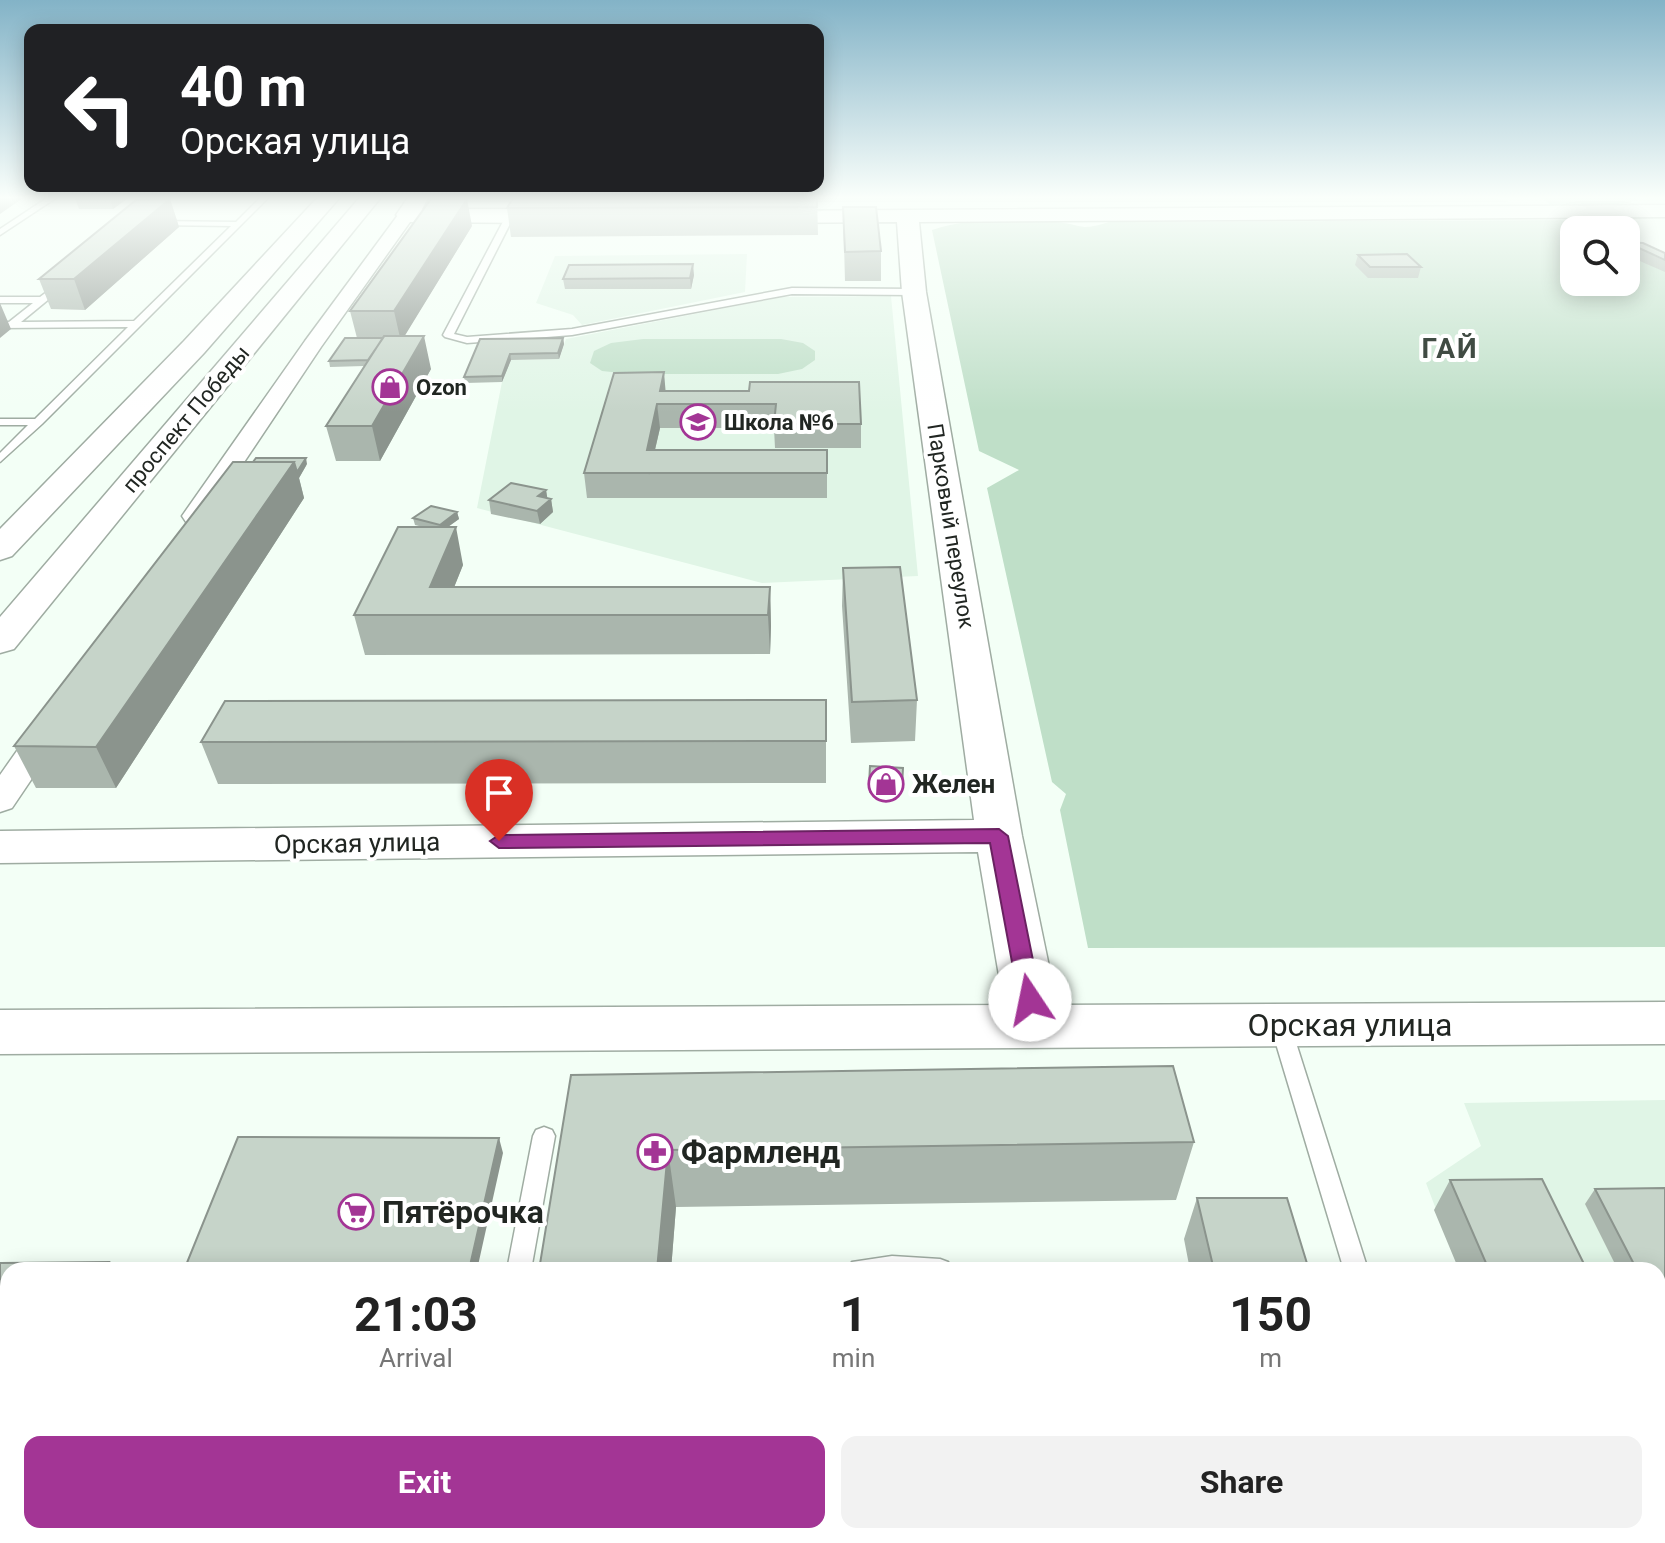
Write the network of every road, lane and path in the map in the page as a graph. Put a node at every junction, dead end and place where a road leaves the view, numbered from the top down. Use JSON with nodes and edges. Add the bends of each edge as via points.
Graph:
{"nodes":[{"id":1,"x":194,"y":268,"type":"edge"},
{"id":2,"x":266,"y":268,"type":"edge"},
{"id":3,"x":312,"y":268,"type":"edge"},
{"id":4,"x":368,"y":268,"type":"edge"},
{"id":5,"x":483,"y":268,"type":"edge"},
{"id":6,"x":912,"y":268,"type":"edge"},
{"id":7,"x":77,"y":271,"type":"edge"},
{"id":8,"x":914,"y":292,"type":"junction"},
{"id":9,"x":0,"y":300,"type":"edge"},
{"id":10,"x":42,"y":300,"type":"junction"},
{"id":11,"x":137,"y":324,"type":"junction"},
{"id":12,"x":6,"y":325,"type":"edge"},
{"id":13,"x":0,"y":422,"type":"edge"},
{"id":14,"x":38,"y":422,"type":"junction"},
{"id":15,"x":0,"y":459,"type":"edge"},
{"id":16,"x":178,"y":540,"type":"edge"},
{"id":17,"x":0,"y":549,"type":"edge"},
{"id":18,"x":0,"y":641,"type":"edge"},
{"id":19,"x":62,"y":709,"type":"edge"},
{"id":20,"x":0,"y":800,"type":"edge"},
{"id":21,"x":999,"y":836,"type":"junction"},
{"id":22,"x":0,"y":847,"type":"edge"},
{"id":23,"x":1665,"y":1023,"type":"edge"},
{"id":24,"x":1281,"y":1026,"type":"junction"},
{"id":25,"x":1035,"y":1027,"type":"junction"},
{"id":26,"x":0,"y":1032,"type":"edge"},
{"id":27,"x":544,"y":1136,"type":"dead end"},
{"id":28,"x":520,"y":1262,"type":"edge"},
{"id":29,"x":1354,"y":1262,"type":"edge"}],
"edges":[{"from":1,"to":11,"type":"lane"},
{"from":2,"to":17,"type":"main road","name":"проспект Победы"},
{"from":3,"to":18,"type":"main road","name":"проспект Победы"},
{"from":4,"to":16,"type":"street"},
{"from":5,"to":8,"type":"lane","via":[[448,335],[467,340],[572,332],[792,291]]},
{"from":6,"to":8,"type":"main road","name":"Парковый переулок"},
{"from":7,"to":10,"type":"lane"},
{"from":8,"to":21,"type":"main road","name":"Парковый переулок"},
{"from":9,"to":10,"type":"lane"},
{"from":10,"to":12,"type":"lane"},
{"from":11,"to":12,"type":"lane"},
{"from":11,"to":14,"type":"lane"},
{"from":13,"to":14,"type":"lane"},
{"from":14,"to":15,"type":"lane"},
{"from":19,"to":20,"type":"street"},
{"from":21,"to":22,"type":"main road","name":"Орская улица"},
{"from":21,"to":25,"type":"main road"},
{"from":23,"to":24,"type":"main road","name":"Орская улица"},
{"from":24,"to":25,"type":"main road","name":"Орская улица"},
{"from":24,"to":29,"type":"lane"},
{"from":25,"to":26,"type":"main road","name":"Орская улица"},
{"from":27,"to":28,"type":"lane"}]}
